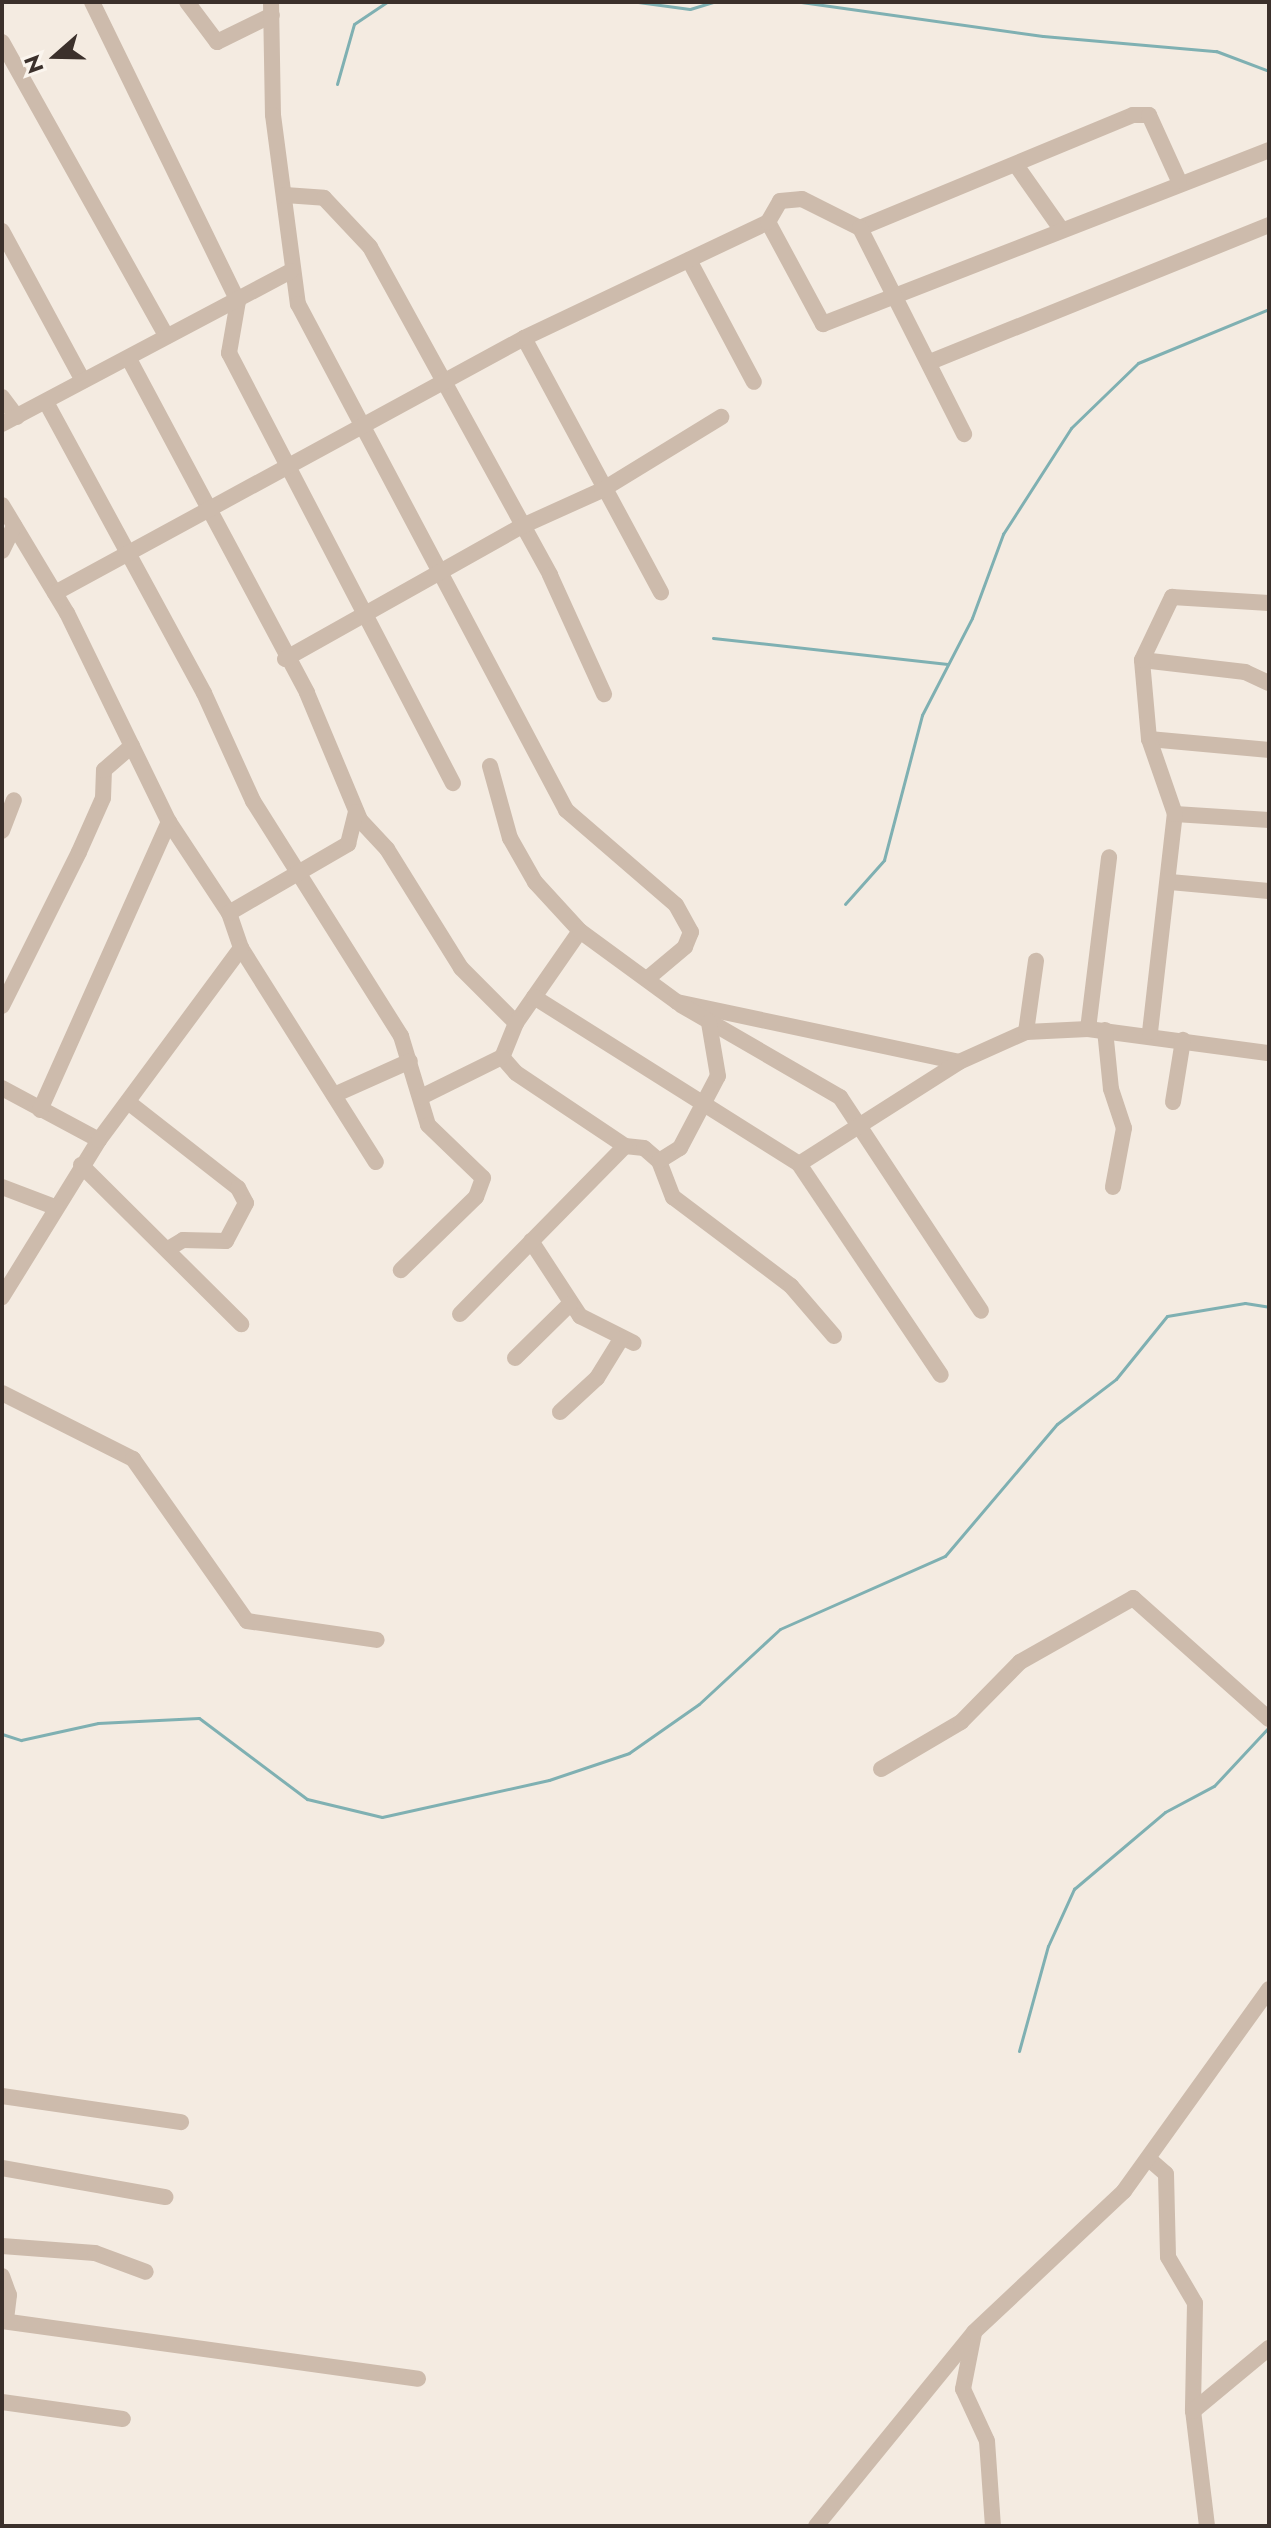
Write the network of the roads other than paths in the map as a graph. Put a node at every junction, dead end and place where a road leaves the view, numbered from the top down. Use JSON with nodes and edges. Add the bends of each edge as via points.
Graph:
{"nodes":[{"id":1,"x":92,"y":2,"type":"edge"},
{"id":2,"x":187,"y":2,"type":"edge"},
{"id":3,"x":272,"y":8,"type":"edge"},
{"id":4,"x":2,"y":42,"type":"edge"},
{"id":5,"x":1269,"y":150,"type":"edge"},
{"id":6,"x":1016,"y":165,"type":"junction"},
{"id":7,"x":1179,"y":181,"type":"junction"},
{"id":8,"x":285,"y":195,"type":"junction"},
{"id":9,"x":768,"y":222,"type":"junction"},
{"id":10,"x":1269,"y":225,"type":"edge"},
{"id":11,"x":860,"y":228,"type":"junction"},
{"id":12,"x":1061,"y":229,"type":"junction"},
{"id":13,"x":2,"y":231,"type":"edge"},
{"id":14,"x":689,"y":260,"type":"junction"},
{"id":15,"x":291,"y":271,"type":"junction"},
{"id":16,"x":899,"y":296,"type":"junction"},
{"id":17,"x":238,"y":301,"type":"junction"},
{"id":18,"x":166,"y":336,"type":"junction"},
{"id":19,"x":524,"y":338,"type":"junction"},
{"id":20,"x":129,"y":359,"type":"junction"},
{"id":21,"x":930,"y":362,"type":"junction"},
{"id":22,"x":83,"y":381,"type":"junction"},
{"id":23,"x":443,"y":382,"type":"junction"},
{"id":24,"x":754,"y":382,"type":"dead end"},
{"id":25,"x":2,"y":397,"type":"edge"},
{"id":26,"x":46,"y":402,"type":"junction"},
{"id":27,"x":721,"y":417,"type":"dead end"},
{"id":28,"x":9,"y":420,"type":"edge"},
{"id":29,"x":365,"y":425,"type":"junction"},
{"id":30,"x":964,"y":434,"type":"dead end"},
{"id":31,"x":285,"y":467,"type":"junction"},
{"id":32,"x":602,"y":490,"type":"junction"},
{"id":33,"x":2,"y":505,"type":"edge"},
{"id":34,"x":205,"y":511,"type":"junction"},
{"id":35,"x":14,"y":526,"type":"junction"},
{"id":36,"x":518,"y":528,"type":"junction"},
{"id":37,"x":2,"y":551,"type":"edge"},
{"id":38,"x":125,"y":552,"type":"junction"},
{"id":39,"x":443,"y":573,"type":"junction"},
{"id":40,"x":661,"y":592,"type":"dead end"},
{"id":41,"x":55,"y":593,"type":"junction"},
{"id":42,"x":1269,"y":603,"type":"edge"},
{"id":43,"x":364,"y":617,"type":"junction"},
{"id":44,"x":285,"y":659,"type":"junction"},
{"id":45,"x":1142,"y":660,"type":"junction"},
{"id":46,"x":1269,"y":683,"type":"edge"},
{"id":47,"x":604,"y":694,"type":"dead end"},
{"id":48,"x":1149,"y":739,"type":"junction"},
{"id":49,"x":132,"y":746,"type":"junction"},
{"id":50,"x":1269,"y":750,"type":"edge"},
{"id":51,"x":490,"y":766,"type":"dead end"},
{"id":52,"x":453,"y":783,"type":"dead end"},
{"id":53,"x":14,"y":800,"type":"dead end"},
{"id":54,"x":356,"y":812,"type":"junction"},
{"id":55,"x":1175,"y":814,"type":"junction"},
{"id":56,"x":1269,"y":820,"type":"edge"},
{"id":57,"x":169,"y":822,"type":"junction"},
{"id":58,"x":2,"y":831,"type":"edge"},
{"id":59,"x":1109,"y":857,"type":"dead end"},
{"id":60,"x":299,"y":874,"type":"junction"},
{"id":61,"x":1170,"y":882,"type":"junction"},
{"id":62,"x":1269,"y":891,"type":"edge"},
{"id":63,"x":229,"y":913,"type":"junction"},
{"id":64,"x":580,"y":931,"type":"junction"},
{"id":65,"x":241,"y":948,"type":"junction"},
{"id":66,"x":1036,"y":961,"type":"dead end"},
{"id":67,"x":647,"y":979,"type":"junction"},
{"id":68,"x":534,"y":997,"type":"junction"},
{"id":69,"x":677,"y":1002,"type":"junction"},
{"id":70,"x":2,"y":1006,"type":"edge"},
{"id":71,"x":516,"y":1023,"type":"junction"},
{"id":72,"x":709,"y":1023,"type":"junction"},
{"id":73,"x":1096,"y":1029,"type":"junction"},
{"id":74,"x":1026,"y":1032,"type":"junction"},
{"id":75,"x":1150,"y":1032,"type":"junction"},
{"id":76,"x":1183,"y":1040,"type":"junction"},
{"id":77,"x":1269,"y":1053,"type":"edge"},
{"id":78,"x":502,"y":1057,"type":"junction"},
{"id":79,"x":410,"y":1061,"type":"junction"},
{"id":80,"x":959,"y":1062,"type":"junction"},
{"id":81,"x":2,"y":1088,"type":"edge"},
{"id":82,"x":334,"y":1095,"type":"junction"},
{"id":83,"x":421,"y":1097,"type":"junction"},
{"id":84,"x":704,"y":1099,"type":"junction"},
{"id":85,"x":128,"y":1102,"type":"junction"},
{"id":86,"x":1173,"y":1102,"type":"dead end"},
{"id":87,"x":40,"y":1110,"type":"junction"},
{"id":88,"x":860,"y":1125,"type":"junction"},
{"id":89,"x":625,"y":1146,"type":"junction"},
{"id":90,"x":90,"y":1153,"type":"junction"},
{"id":91,"x":659,"y":1161,"type":"junction"},
{"id":92,"x":376,"y":1162,"type":"dead end"},
{"id":93,"x":799,"y":1164,"type":"junction"},
{"id":94,"x":2,"y":1187,"type":"edge"},
{"id":95,"x":1113,"y":1187,"type":"dead end"},
{"id":96,"x":55,"y":1207,"type":"junction"},
{"id":97,"x":531,"y":1241,"type":"junction"},
{"id":98,"x":168,"y":1249,"type":"junction"},
{"id":99,"x":401,"y":1270,"type":"dead end"},
{"id":100,"x":2,"y":1297,"type":"edge"},
{"id":101,"x":570,"y":1304,"type":"junction"},
{"id":102,"x":981,"y":1311,"type":"dead end"},
{"id":103,"x":460,"y":1314,"type":"dead end"},
{"id":104,"x":241,"y":1324,"type":"dead end"},
{"id":105,"x":834,"y":1336,"type":"dead end"},
{"id":106,"x":515,"y":1358,"type":"dead end"},
{"id":107,"x":941,"y":1375,"type":"dead end"},
{"id":108,"x":2,"y":1393,"type":"edge"},
{"id":109,"x":560,"y":1412,"type":"dead end"},
{"id":110,"x":377,"y":1640,"type":"dead end"},
{"id":111,"x":1269,"y":1719,"type":"edge"},
{"id":112,"x":881,"y":1769,"type":"dead end"},
{"id":113,"x":1268,"y":1994,"type":"edge"},
{"id":114,"x":2,"y":2096,"type":"edge"},
{"id":115,"x":181,"y":2122,"type":"dead end"},
{"id":116,"x":1150,"y":2160,"type":"junction"},
{"id":117,"x":2,"y":2168,"type":"edge"},
{"id":118,"x":165,"y":2197,"type":"dead end"},
{"id":119,"x":2,"y":2246,"type":"edge"},
{"id":120,"x":146,"y":2272,"type":"dead end"},
{"id":121,"x":2,"y":2276,"type":"edge"},
{"id":122,"x":4,"y":2321,"type":"edge"},
{"id":123,"x":974,"y":2332,"type":"junction"},
{"id":124,"x":1269,"y":2348,"type":"edge"},
{"id":125,"x":418,"y":2379,"type":"dead end"},
{"id":126,"x":2,"y":2402,"type":"edge"},
{"id":127,"x":1193,"y":2411,"type":"junction"},
{"id":128,"x":123,"y":2419,"type":"dead end"},
{"id":129,"x":816,"y":2526,"type":"edge"},
{"id":130,"x":993,"y":2526,"type":"edge"},
{"id":131,"x":1207,"y":2526,"type":"edge"}],
"edges":[{"from":1,"to":17,"type":"street"},
{"from":2,"to":3,"type":"street","via":[[217,42]]},
{"from":3,"to":8,"type":"street","via":[[273,115]]},
{"from":4,"to":18,"type":"street"},
{"from":5,"to":7,"type":"street"},
{"from":6,"to":7,"type":"street","via":[[1133,115],[1149,115]]},
{"from":6,"to":11,"type":"street"},
{"from":6,"to":12,"type":"street"},
{"from":7,"to":12,"type":"street"},
{"from":8,"to":15,"type":"street"},
{"from":8,"to":23,"type":"street","via":[[324,198],[349,220]]},
{"from":9,"to":11,"type":"street","via":[[780,201],[802,199]]},
{"from":9,"to":14,"type":"street"},
{"from":9,"to":16,"type":"street","via":[[823,324]]},
{"from":10,"to":21,"type":"street"},
{"from":11,"to":16,"type":"street"},
{"from":12,"to":16,"type":"street"},
{"from":13,"to":22,"type":"street"},
{"from":14,"to":19,"type":"street"},
{"from":14,"to":24,"type":"street"},
{"from":15,"to":17,"type":"street"},
{"from":15,"to":29,"type":"street","via":[[298,304]]},
{"from":16,"to":21,"type":"street"},
{"from":17,"to":18,"type":"street"},
{"from":17,"to":31,"type":"street","via":[[229,353]]},
{"from":18,"to":20,"type":"street"},
{"from":19,"to":23,"type":"street"},
{"from":19,"to":32,"type":"street"},
{"from":20,"to":22,"type":"street"},
{"from":20,"to":34,"type":"street"},
{"from":21,"to":30,"type":"street"},
{"from":22,"to":26,"type":"street"},
{"from":23,"to":29,"type":"street"},
{"from":23,"to":36,"type":"street"},
{"from":25,"to":28,"type":"street"},
{"from":26,"to":28,"type":"street"},
{"from":26,"to":38,"type":"street"},
{"from":27,"to":32,"type":"street"},
{"from":29,"to":31,"type":"street"},
{"from":29,"to":39,"type":"street"},
{"from":31,"to":34,"type":"street"},
{"from":31,"to":43,"type":"street"},
{"from":32,"to":36,"type":"street"},
{"from":32,"to":40,"type":"street"},
{"from":33,"to":35,"type":"street"},
{"from":34,"to":38,"type":"street"},
{"from":34,"to":44,"type":"street"},
{"from":35,"to":37,"type":"street"},
{"from":35,"to":41,"type":"street"},
{"from":36,"to":39,"type":"street"},
{"from":36,"to":47,"type":"street","via":[[550,575]]},
{"from":38,"to":41,"type":"street"},
{"from":38,"to":60,"type":"street","via":[[204,693],[253,801]]},
{"from":39,"to":43,"type":"street"},
{"from":39,"to":67,"type":"street","via":[[566,810],[676,905],[691,932],[685,947]]},
{"from":41,"to":49,"type":"street"},
{"from":42,"to":45,"type":"street","via":[[1172,597]]},
{"from":43,"to":44,"type":"street"},
{"from":43,"to":52,"type":"street"},
{"from":44,"to":54,"type":"street","via":[[321,721]]},
{"from":45,"to":46,"type":"street","via":[[1245,672]]},
{"from":45,"to":48,"type":"street"},
{"from":48,"to":50,"type":"street"},
{"from":48,"to":55,"type":"street"},
{"from":49,"to":57,"type":"street"},
{"from":49,"to":70,"type":"street","via":[[104,770],[103,798]]},
{"from":51,"to":64,"type":"street","via":[[521,863]]},
{"from":53,"to":58,"type":"street"},
{"from":54,"to":60,"type":"street","via":[[348,844]]},
{"from":54,"to":71,"type":"street","via":[[461,968]]},
{"from":55,"to":56,"type":"street"},
{"from":55,"to":61,"type":"street"},
{"from":57,"to":63,"type":"street"},
{"from":57,"to":87,"type":"street"},
{"from":59,"to":73,"type":"street"},
{"from":60,"to":63,"type":"street"},
{"from":60,"to":79,"type":"street"},
{"from":61,"to":62,"type":"street"},
{"from":61,"to":75,"type":"street"},
{"from":63,"to":65,"type":"street"},
{"from":64,"to":67,"type":"street"},
{"from":64,"to":68,"type":"street"},
{"from":65,"to":82,"type":"street"},
{"from":65,"to":85,"type":"street"},
{"from":66,"to":74,"type":"street"},
{"from":67,"to":69,"type":"street"},
{"from":68,"to":71,"type":"street"},
{"from":68,"to":84,"type":"street"},
{"from":69,"to":72,"type":"street"},
{"from":69,"to":80,"type":"street"},
{"from":71,"to":78,"type":"street"},
{"from":72,"to":84,"type":"street","via":[[720,1067]]},
{"from":72,"to":88,"type":"street","via":[[831,1090]]},
{"from":73,"to":74,"type":"street"},
{"from":73,"to":75,"type":"street"},
{"from":73,"to":95,"type":"street","via":[[1124,1128]]},
{"from":74,"to":80,"type":"street"},
{"from":75,"to":76,"type":"street"},
{"from":76,"to":77,"type":"street"},
{"from":76,"to":86,"type":"street"},
{"from":78,"to":83,"type":"street"},
{"from":78,"to":89,"type":"street"},
{"from":79,"to":82,"type":"street"},
{"from":79,"to":83,"type":"street"},
{"from":80,"to":88,"type":"street"},
{"from":81,"to":87,"type":"street"},
{"from":82,"to":92,"type":"street"},
{"from":83,"to":99,"type":"street","via":[[428,1125],[484,1187]]},
{"from":84,"to":91,"type":"street","via":[[675,1156]]},
{"from":84,"to":93,"type":"street"},
{"from":85,"to":90,"type":"street"},
{"from":85,"to":98,"type":"street","via":[[238,1188],[246,1203],[226,1241],[183,1240]]},
{"from":87,"to":90,"type":"street","via":[[80,1131]]},
{"from":88,"to":93,"type":"street"},
{"from":88,"to":102,"type":"street"},
{"from":89,"to":91,"type":"street","via":[[644,1148]]},
{"from":89,"to":97,"type":"street"},
{"from":90,"to":96,"type":"street"},
{"from":90,"to":98,"type":"street"},
{"from":91,"to":105,"type":"street","via":[[673,1197],[791,1286]]},
{"from":93,"to":107,"type":"street"},
{"from":94,"to":96,"type":"street"},
{"from":96,"to":100,"type":"street"},
{"from":97,"to":101,"type":"street"},
{"from":97,"to":103,"type":"street"},
{"from":98,"to":104,"type":"street"},
{"from":101,"to":106,"type":"street"},
{"from":101,"to":109,"type":"street","via":[[628,1341]]},
{"from":108,"to":110,"type":"street","via":[[133,1459],[247,1621]]},
{"from":111,"to":112,"type":"street","via":[[1133,1598],[1020,1662],[961,1722]]},
{"from":113,"to":116,"type":"street"},
{"from":114,"to":115,"type":"street"},
{"from":116,"to":123,"type":"street","via":[[1101,2217]]},
{"from":116,"to":127,"type":"street","via":[[1166,2174],[1168,2257],[1195,2303]]},
{"from":117,"to":118,"type":"street"},
{"from":119,"to":120,"type":"street","via":[[95,2253]]},
{"from":121,"to":122,"type":"street","via":[[9,2295]]},
{"from":122,"to":125,"type":"street"},
{"from":123,"to":129,"type":"street"},
{"from":123,"to":130,"type":"street","via":[[963,2389],[987,2441]]},
{"from":124,"to":127,"type":"street"},
{"from":126,"to":128,"type":"street"},
{"from":127,"to":131,"type":"street"}]}
